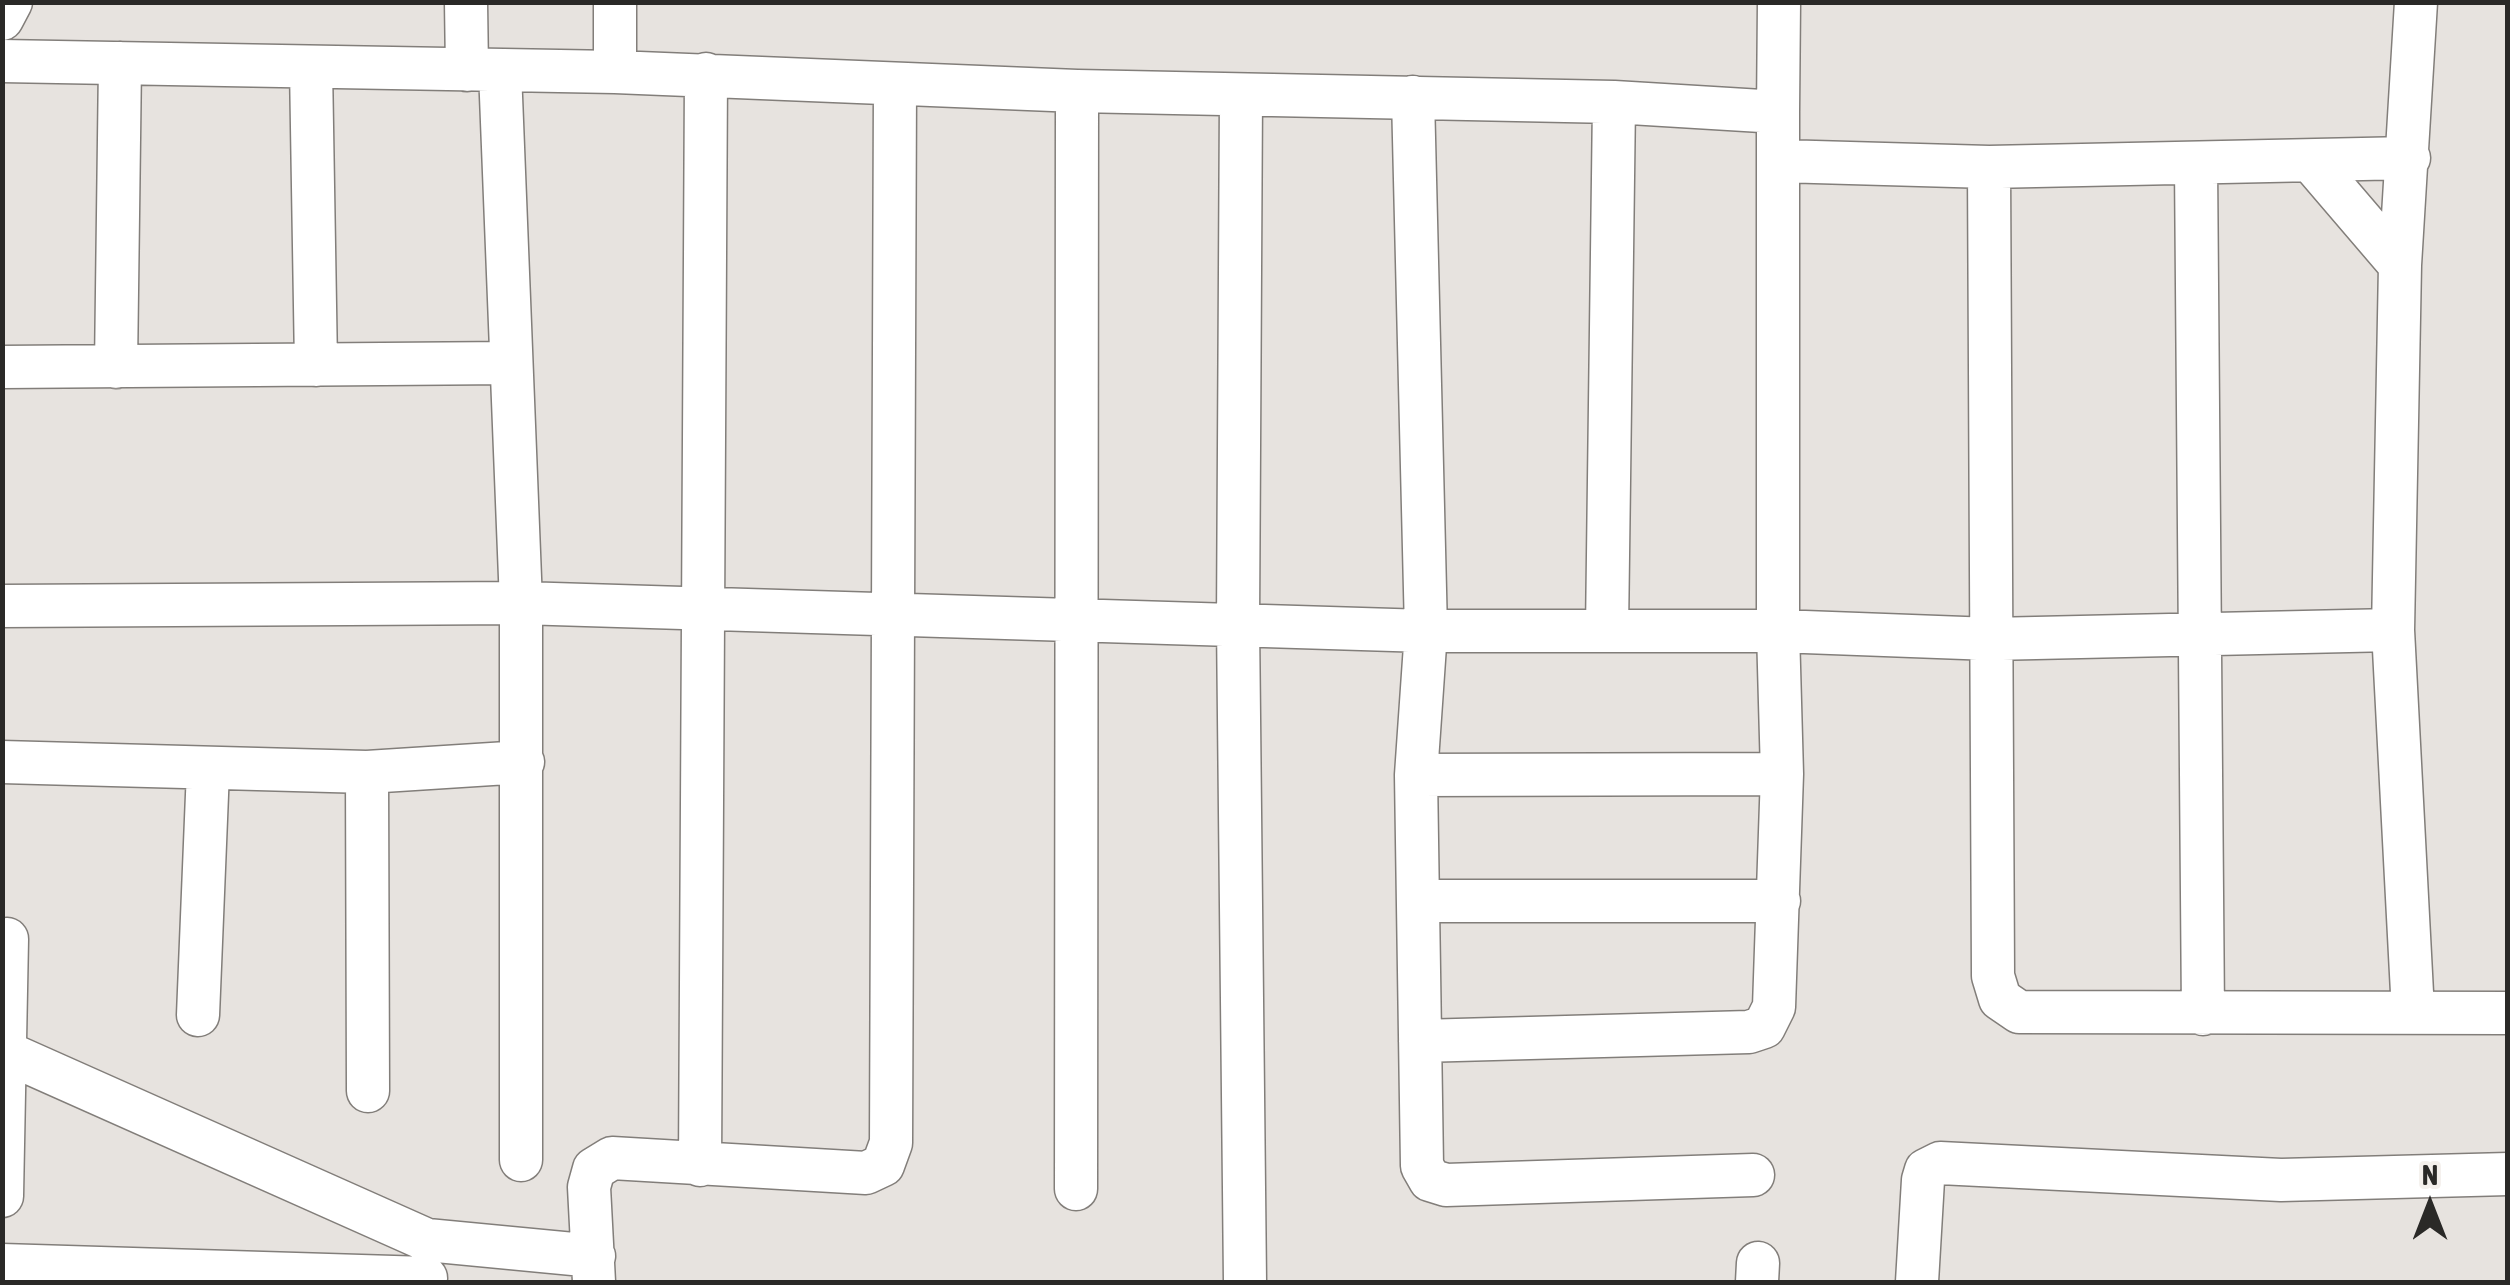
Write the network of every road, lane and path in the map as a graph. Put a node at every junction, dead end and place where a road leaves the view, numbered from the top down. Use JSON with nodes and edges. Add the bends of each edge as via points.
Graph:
{"nodes":[{"id":1,"x":11,"y":2,"type":"edge"},
{"id":2,"x":466,"y":2,"type":"edge"},
{"id":3,"x":615,"y":2,"type":"edge"},
{"id":4,"x":1780,"y":2,"type":"edge"},
{"id":5,"x":2416,"y":2,"type":"edge"},
{"id":6,"x":2,"y":19,"type":"edge"},
{"id":7,"x":2,"y":60,"type":"edge"},
{"id":8,"x":120,"y":63,"type":"junction"},
{"id":9,"x":311,"y":67,"type":"junction"},
{"id":10,"x":483,"y":71,"type":"junction"},
{"id":11,"x":615,"y":72,"type":"junction"},
{"id":12,"x":706,"y":74,"type":"junction"},
{"id":13,"x":895,"y":85,"type":"junction"},
{"id":14,"x":1077,"y":92,"type":"junction"},
{"id":15,"x":1241,"y":95,"type":"junction"},
{"id":16,"x":1414,"y":97,"type":"junction"},
{"id":17,"x":1614,"y":102,"type":"junction"},
{"id":18,"x":1778,"y":112,"type":"junction"},
{"id":19,"x":2409,"y":158,"type":"junction"},
{"id":20,"x":1780,"y":161,"type":"junction"},
{"id":21,"x":2311,"y":161,"type":"junction"},
{"id":22,"x":2196,"y":164,"type":"junction"},
{"id":23,"x":1990,"y":167,"type":"junction"},
{"id":24,"x":2400,"y":265,"type":"junction"},
{"id":25,"x":510,"y":363,"type":"junction"},
{"id":26,"x":316,"y":365,"type":"junction"},
{"id":27,"x":116,"y":367,"type":"junction"},
{"id":28,"x":2,"y":368,"type":"edge"},
{"id":29,"x":521,"y":603,"type":"junction"},
{"id":30,"x":2,"y":606,"type":"edge"},
{"id":31,"x":706,"y":606,"type":"junction"},
{"id":32,"x":896,"y":613,"type":"junction"},
{"id":33,"x":1078,"y":621,"type":"junction"},
{"id":34,"x":1238,"y":624,"type":"junction"},
{"id":35,"x":1426,"y":630,"type":"junction"},
{"id":36,"x":2393,"y":630,"type":"junction"},
{"id":37,"x":1606,"y":631,"type":"junction"},
{"id":38,"x":1778,"y":631,"type":"junction"},
{"id":39,"x":2201,"y":636,"type":"junction"},
{"id":40,"x":1991,"y":639,"type":"junction"},
{"id":41,"x":2,"y":762,"type":"edge"},
{"id":42,"x":523,"y":762,"type":"junction"},
{"id":43,"x":208,"y":770,"type":"junction"},
{"id":44,"x":367,"y":772,"type":"junction"},
{"id":45,"x":1782,"y":774,"type":"junction"},
{"id":46,"x":1416,"y":775,"type":"junction"},
{"id":47,"x":1419,"y":901,"type":"junction"},
{"id":48,"x":1779,"y":901,"type":"junction"},
{"id":49,"x":7,"y":939,"type":"dead end"},
{"id":50,"x":2412,"y":1012,"type":"junction"},
{"id":51,"x":2508,"y":1013,"type":"edge"},
{"id":52,"x":198,"y":1014,"type":"dead end"},
{"id":53,"x":2203,"y":1014,"type":"junction"},
{"id":54,"x":1420,"y":1042,"type":"junction"},
{"id":55,"x":5,"y":1052,"type":"junction"},
{"id":56,"x":368,"y":1090,"type":"dead end"},
{"id":57,"x":520,"y":1160,"type":"dead end"},
{"id":58,"x":700,"y":1164,"type":"junction"},
{"id":59,"x":2508,"y":1174,"type":"edge"},
{"id":60,"x":1753,"y":1175,"type":"dead end"},
{"id":61,"x":1076,"y":1189,"type":"dead end"},
{"id":62,"x":2,"y":1196,"type":"edge"},
{"id":63,"x":2,"y":1265,"type":"edge"},
{"id":64,"x":426,"y":1267,"type":"edge"},
{"id":65,"x":594,"y":1269,"type":"edge"},
{"id":66,"x":217,"y":1277,"type":"edge"},
{"id":67,"x":1245,"y":1282,"type":"edge"},
{"id":68,"x":1917,"y":1282,"type":"edge"}],
"edges":[{"from":1,"to":6,"type":"street"},
{"from":2,"to":10,"type":"street"},
{"from":3,"to":11,"type":"street"},
{"from":4,"to":18,"type":"street"},
{"from":5,"to":19,"type":"street"},
{"from":7,"to":8,"type":"street"},
{"from":8,"to":9,"type":"street"},
{"from":8,"to":27,"type":"street"},
{"from":9,"to":10,"type":"street"},
{"from":9,"to":26,"type":"street"},
{"from":10,"to":11,"type":"street"},
{"from":10,"to":25,"type":"street"},
{"from":11,"to":12,"type":"street"},
{"from":12,"to":13,"type":"street"},
{"from":12,"to":31,"type":"street"},
{"from":13,"to":14,"type":"street"},
{"from":13,"to":32,"type":"street"},
{"from":14,"to":15,"type":"street"},
{"from":14,"to":33,"type":"street"},
{"from":15,"to":16,"type":"street"},
{"from":15,"to":34,"type":"street"},
{"from":16,"to":17,"type":"street"},
{"from":16,"to":35,"type":"street"},
{"from":17,"to":18,"type":"street"},
{"from":17,"to":37,"type":"street"},
{"from":18,"to":20,"type":"street"},
{"from":19,"to":21,"type":"street"},
{"from":19,"to":24,"type":"street"},
{"from":20,"to":23,"type":"street"},
{"from":20,"to":38,"type":"street"},
{"from":21,"to":22,"type":"street"},
{"from":21,"to":24,"type":"street"},
{"from":22,"to":23,"type":"street"},
{"from":22,"to":39,"type":"street"},
{"from":23,"to":40,"type":"street"},
{"from":24,"to":36,"type":"street"},
{"from":25,"to":26,"type":"street"},
{"from":25,"to":29,"type":"street"},
{"from":26,"to":27,"type":"street"},
{"from":27,"to":28,"type":"street"},
{"from":29,"to":30,"type":"street"},
{"from":29,"to":31,"type":"street"},
{"from":29,"to":42,"type":"street"},
{"from":31,"to":32,"type":"street"},
{"from":31,"to":58,"type":"street"},
{"from":32,"to":33,"type":"street"},
{"from":32,"to":58,"type":"street","via":[[891,1144],[883,1164],[866,1173]]},
{"from":33,"to":34,"type":"street"},
{"from":33,"to":61,"type":"street"},
{"from":34,"to":35,"type":"street"},
{"from":34,"to":67,"type":"street"},
{"from":35,"to":37,"type":"street"},
{"from":35,"to":46,"type":"street"},
{"from":36,"to":39,"type":"street"},
{"from":36,"to":50,"type":"street"},
{"from":37,"to":38,"type":"street"},
{"from":38,"to":40,"type":"street"},
{"from":38,"to":45,"type":"street"},
{"from":39,"to":40,"type":"street"},
{"from":39,"to":53,"type":"street"},
{"from":40,"to":53,"type":"street","via":[[1993,976],[2000,999],[2019,1012]]},
{"from":41,"to":43,"type":"street"},
{"from":42,"to":44,"type":"street"},
{"from":42,"to":57,"type":"street"},
{"from":43,"to":44,"type":"street"},
{"from":43,"to":52,"type":"street"},
{"from":44,"to":56,"type":"street"},
{"from":45,"to":46,"type":"street"},
{"from":45,"to":48,"type":"street"},
{"from":46,"to":47,"type":"street"},
{"from":47,"to":48,"type":"street"},
{"from":47,"to":54,"type":"street"},
{"from":48,"to":54,"type":"street","via":[[1774,1007],[1764,1027]]},
{"from":49,"to":55,"type":"street"},
{"from":50,"to":51,"type":"street"},
{"from":50,"to":53,"type":"street"},
{"from":54,"to":60,"type":"street","via":[[1422,1166],[1430,1180],[1446,1185]]},
{"from":55,"to":62,"type":"street"},
{"from":55,"to":64,"type":"street"},
{"from":58,"to":65,"type":"street","via":[[612,1158],[594,1169]]},
{"from":59,"to":68,"type":"street","via":[[2280,1180],[1940,1162],[1926,1170],[1924,1180]]},
{"from":63,"to":66,"type":"street"},
{"from":64,"to":65,"type":"street"},
{"from":64,"to":66,"type":"street"}]}
